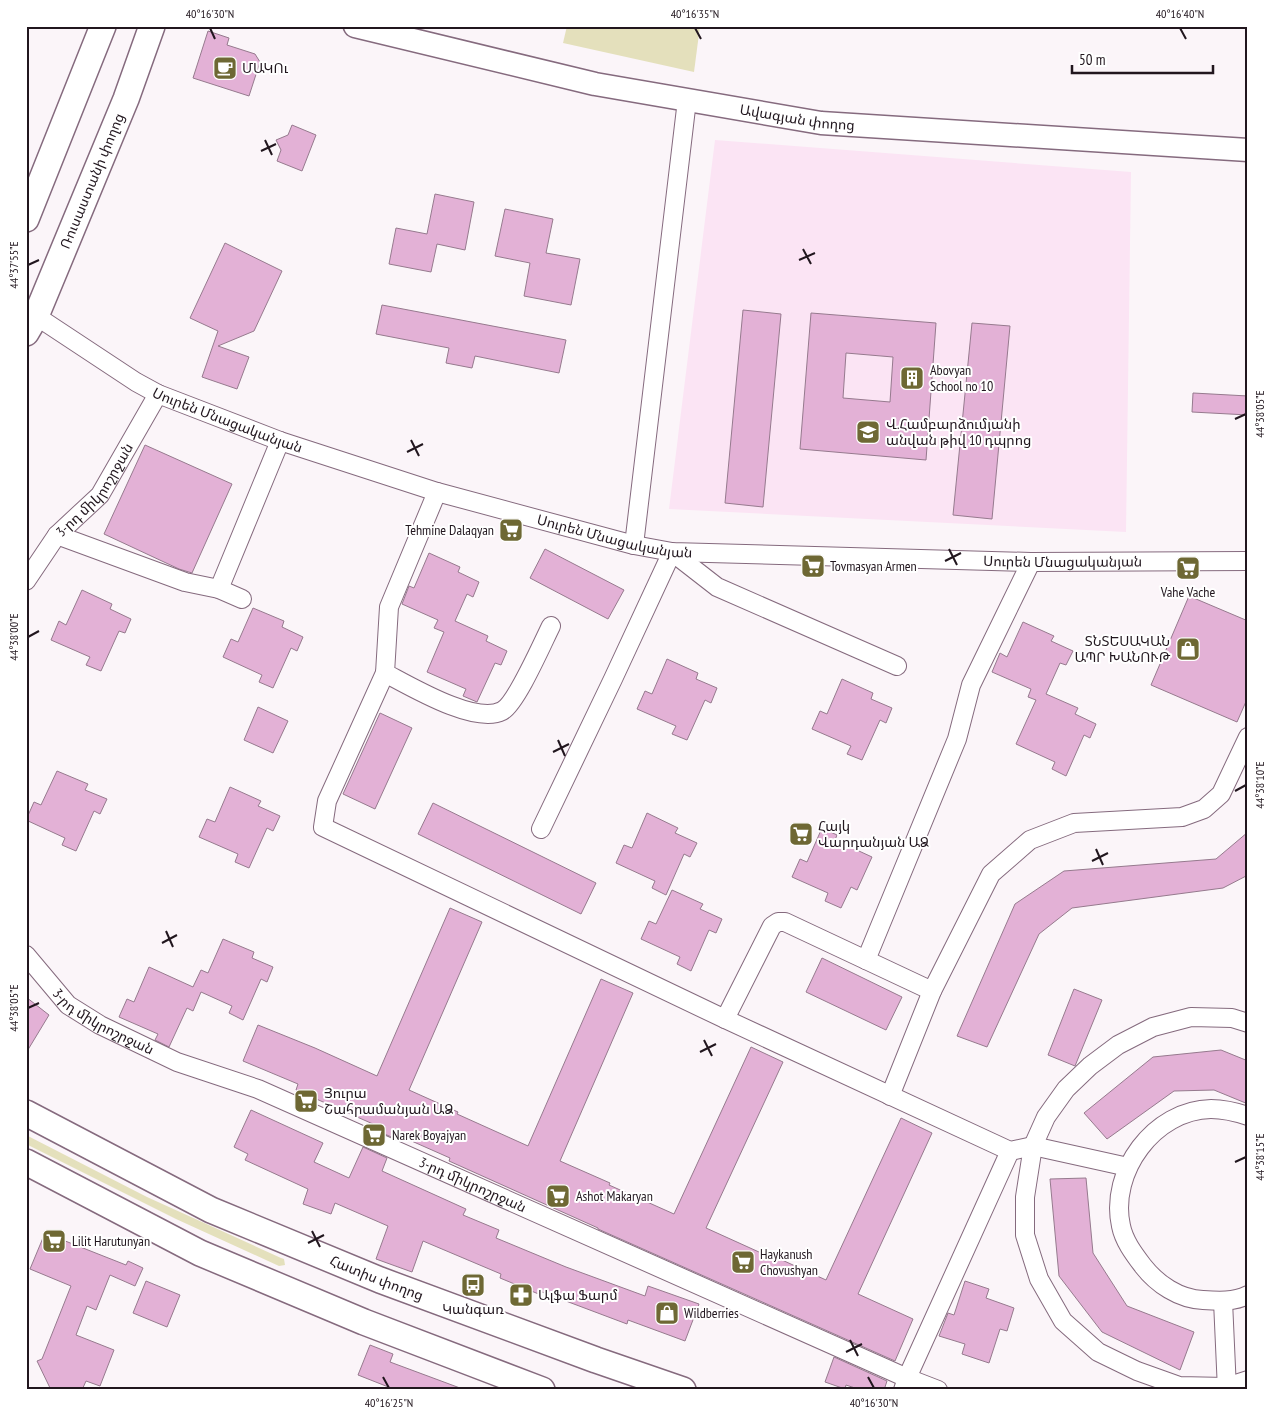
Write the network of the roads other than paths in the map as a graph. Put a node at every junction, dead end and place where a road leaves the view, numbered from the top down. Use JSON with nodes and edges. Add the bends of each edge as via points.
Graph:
{"nodes":[{"id":1,"x":103,"y":26,"type":"edge"},
{"id":2,"x":152,"y":26,"type":"edge"},
{"id":3,"x":355,"y":26,"type":"edge"},
{"id":4,"x":687,"y":100,"type":"junction"},
{"id":5,"x":1248,"y":150,"type":"edge"},
{"id":6,"x":26,"y":219,"type":"edge"},
{"id":7,"x":29,"y":319,"type":"edge"},
{"id":8,"x":158,"y":394,"type":"junction"},
{"id":9,"x":280,"y":440,"type":"junction"},
{"id":10,"x":437,"y":492,"type":"junction"},
{"id":11,"x":57,"y":535,"type":"junction"},
{"id":12,"x":634,"y":545,"type":"junction"},
{"id":13,"x":672,"y":552,"type":"junction"},
{"id":14,"x":1248,"y":561,"type":"edge"},
{"id":15,"x":1031,"y":562,"type":"junction"},
{"id":16,"x":26,"y":581,"type":"edge"},
{"id":17,"x":219,"y":589,"type":"junction"},
{"id":18,"x":242,"y":599,"type":"dead end"},
{"id":19,"x":551,"y":626,"type":"dead end"},
{"id":20,"x":897,"y":666,"type":"dead end"},
{"id":21,"x":385,"y":673,"type":"junction"},
{"id":22,"x":1248,"y":738,"type":"edge"},
{"id":23,"x":541,"y":829,"type":"dead end"},
{"id":24,"x":26,"y":955,"type":"edge"},
{"id":25,"x":866,"y":960,"type":"junction"},
{"id":26,"x":932,"y":991,"type":"junction"},
{"id":27,"x":725,"y":1019,"type":"junction"},
{"id":28,"x":1248,"y":1023,"type":"edge"},
{"id":29,"x":890,"y":1096,"type":"junction"},
{"id":30,"x":26,"y":1113,"type":"edge"},
{"id":31,"x":1248,"y":1116,"type":"edge"},
{"id":32,"x":1033,"y":1146,"type":"junction"},
{"id":33,"x":1010,"y":1151,"type":"junction"},
{"id":34,"x":26,"y":1162,"type":"edge"},
{"id":35,"x":1128,"y":1167,"type":"junction"},
{"id":36,"x":1248,"y":1295,"type":"edge"},
{"id":37,"x":1222,"y":1301,"type":"junction"},
{"id":38,"x":1248,"y":1380,"type":"edge"},
{"id":39,"x":905,"y":1384,"type":"edge"},
{"id":40,"x":1226,"y":1388,"type":"edge"},
{"id":41,"x":542,"y":1390,"type":"edge"},
{"id":42,"x":682,"y":1390,"type":"edge"},
{"id":43,"x":938,"y":1390,"type":"edge"}],
"edges":[{"from":1,"to":6,"type":"main road"},
{"from":2,"to":7,"type":"main road","name":"Ռուսաստանի փողոց","via":[[126,99]]},
{"from":3,"to":4,"type":"street","name":"Ավագյան փողոց","via":[[595,84]]},
{"from":4,"to":5,"type":"street","name":"Ավագյան փողոց","via":[[822,122]]},
{"from":4,"to":12,"type":"street"},
{"from":7,"to":8,"type":"street","name":"Սուրեն Մնացականյան"},
{"from":8,"to":9,"type":"street","name":"Սուրեն Մնացականյան"},
{"from":8,"to":11,"type":"street","name":"3-րդ միկրոշրջան","via":[[100,495]]},
{"from":9,"to":10,"type":"street","name":"Սուրեն Մնացականյան"},
{"from":9,"to":17,"type":"street"},
{"from":10,"to":12,"type":"street","name":"Սուրեն Մնացականյան"},
{"from":10,"to":21,"type":"street","via":[[390,608]]},
{"from":11,"to":16,"type":"street","name":"3-րդ միկրոշրջան"},
{"from":11,"to":17,"type":"street","via":[[185,582]]},
{"from":12,"to":13,"type":"street","name":"Սուրեն Մնացականյան"},
{"from":13,"to":15,"type":"street","name":"Սուրեն Մնացականյան"},
{"from":13,"to":20,"type":"street","via":[[718,587]]},
{"from":13,"to":23,"type":"street"},
{"from":14,"to":15,"type":"street","name":"Սուրեն Մնացականյան"},
{"from":15,"to":25,"type":"street","via":[[971,685],[957,738]]},
{"from":17,"to":18,"type":"street"},
{"from":19,"to":21,"type":"street","via":[[513,701],[502,711],[485,716],[441,702]]},
{"from":21,"to":27,"type":"street","via":[[328,801],[323,827]]},
{"from":22,"to":26,"type":"street","via":[[1221,794],[1204,809],[1182,817],[1074,823],[1030,840],[991,874]]},
{"from":24,"to":39,"type":"street","name":"3-րդ միկրոշրջան","via":[[68,1006],[100,1026],[177,1062],[258,1089]]},
{"from":25,"to":26,"type":"street"},
{"from":25,"to":27,"type":"street","via":[[785,922],[778,922],[772,926]]},
{"from":26,"to":29,"type":"street"},
{"from":27,"to":29,"type":"street"},
{"from":28,"to":32,"type":"street","via":[[1232,1018],[1190,1017],[1153,1027],[1118,1045],[1066,1089],[1046,1117]]},
{"from":29,"to":33,"type":"street"},
{"from":30,"to":42,"type":"main road","name":"Հատիս փողոց","via":[[210,1210],[380,1280]]},
{"from":31,"to":35,"type":"street","via":[[1210,1109],[1174,1119],[1143,1142]]},
{"from":32,"to":33,"type":"street"},
{"from":32,"to":35,"type":"street"},
{"from":32,"to":40,"type":"street","via":[[1025,1235],[1039,1279],[1063,1321],[1098,1352],[1137,1370],[1180,1386]]},
{"from":33,"to":39,"type":"street"},
{"from":34,"to":41,"type":"main road","via":[[200,1253],[364,1322]]},
{"from":35,"to":37,"type":"street","via":[[1119,1206],[1121,1228],[1132,1252],[1150,1276],[1169,1290],[1192,1299]]},
{"from":36,"to":37,"type":"street"},
{"from":37,"to":40,"type":"street"},
{"from":38,"to":40,"type":"street"},
{"from":39,"to":43,"type":"street","name":"3-րդ միկրոշրջան"}]}
